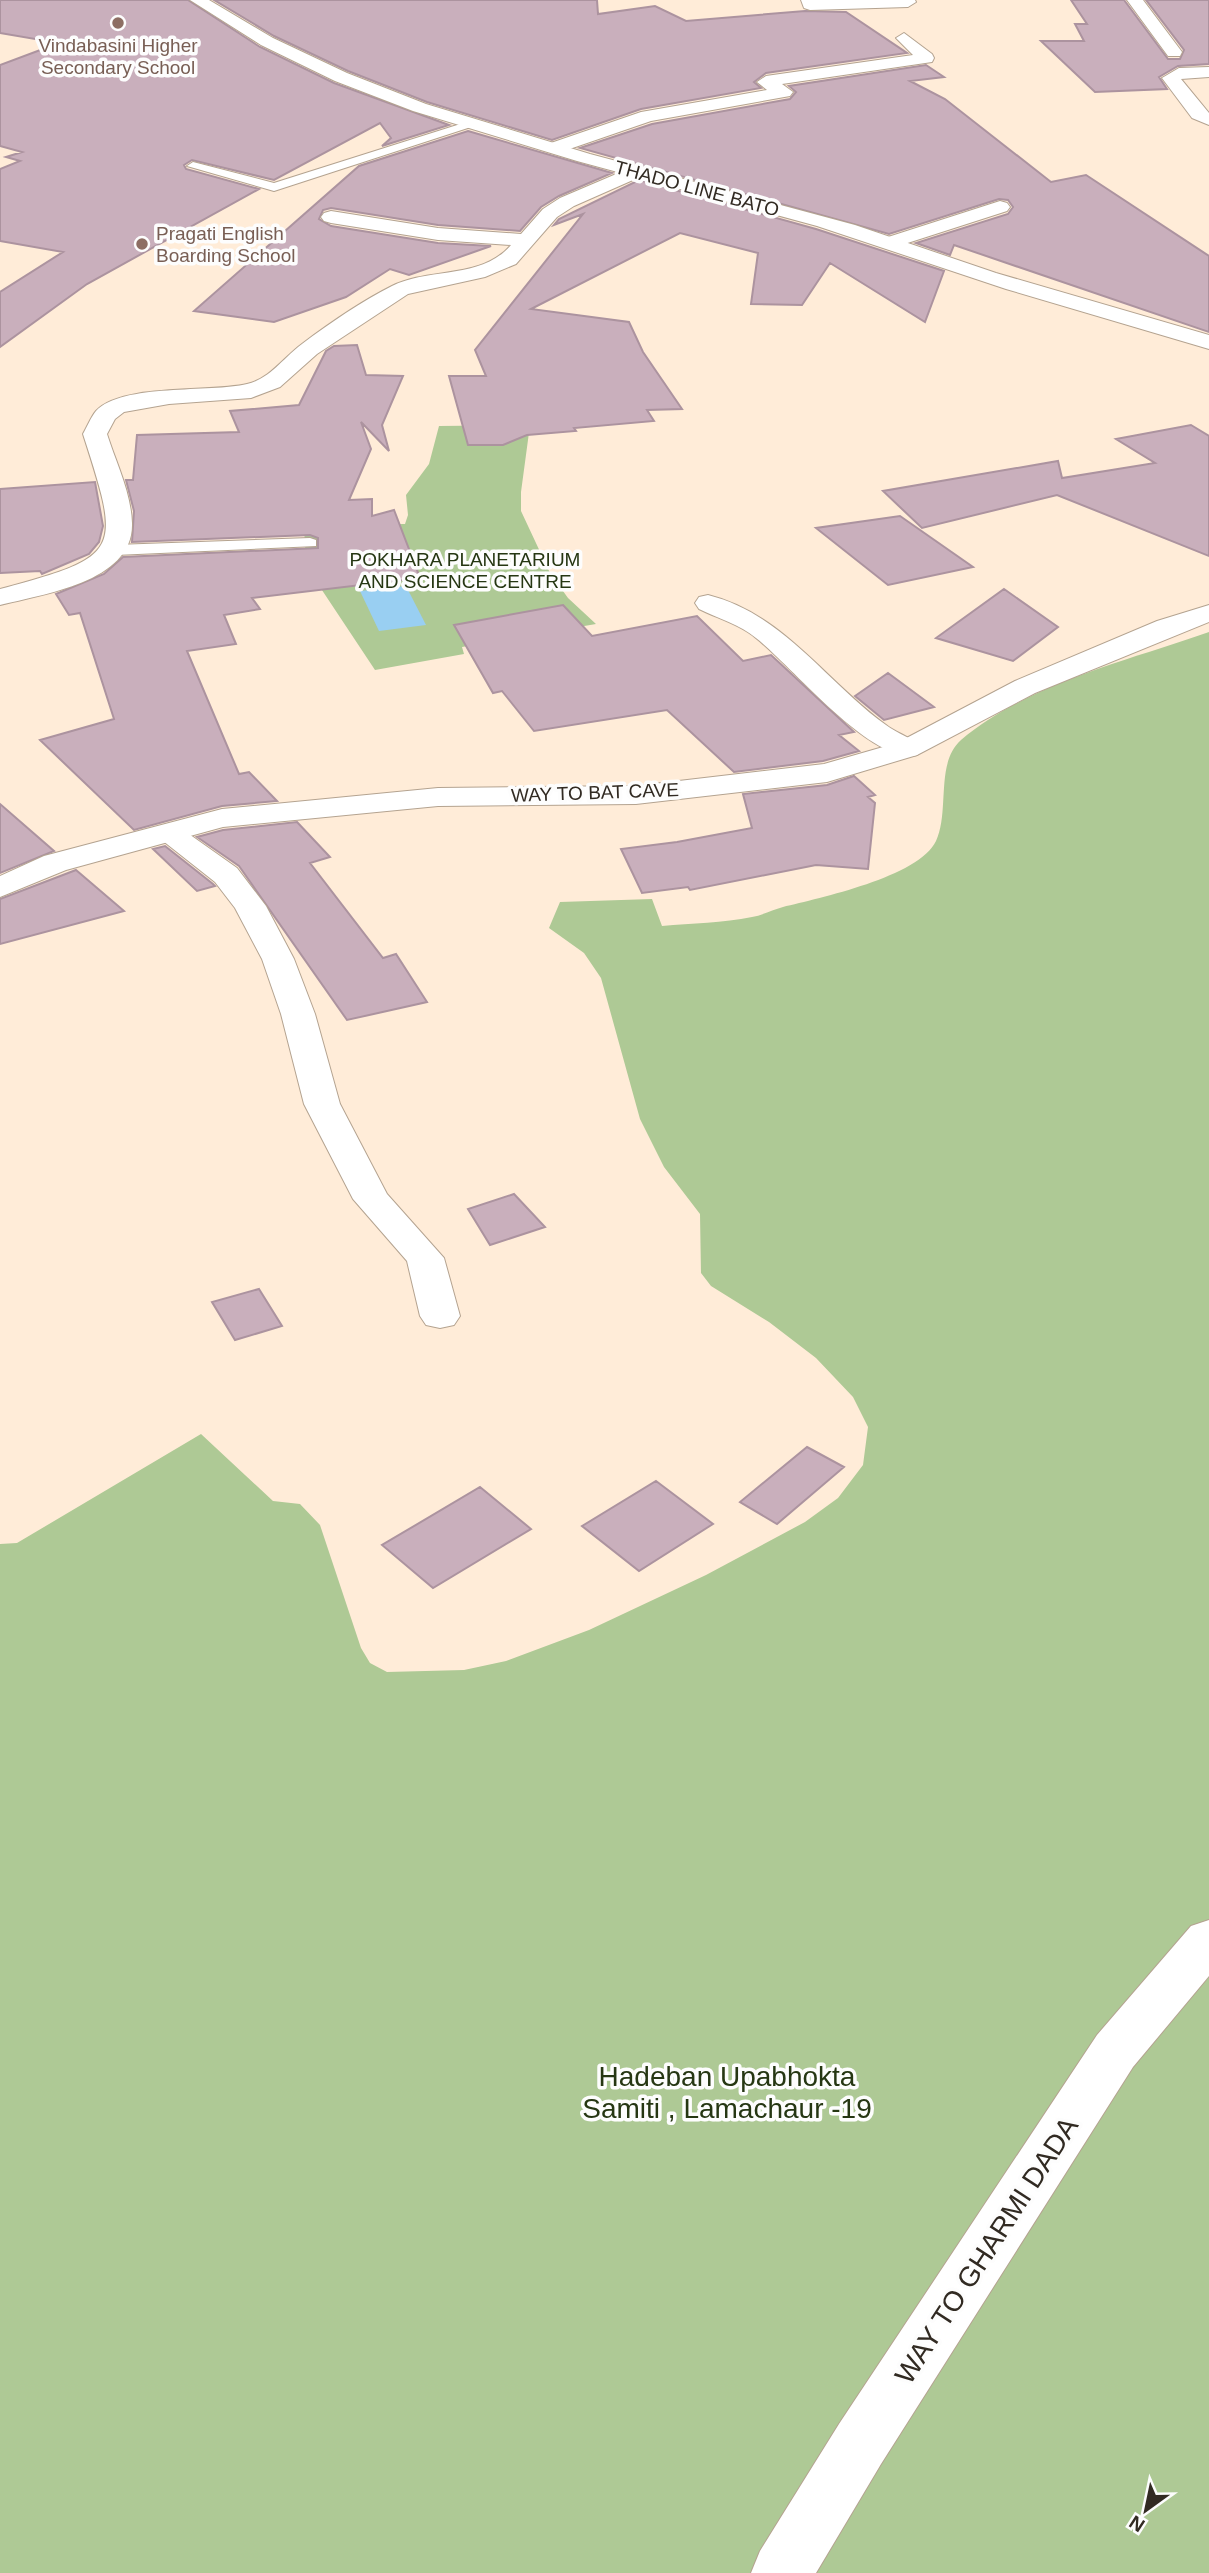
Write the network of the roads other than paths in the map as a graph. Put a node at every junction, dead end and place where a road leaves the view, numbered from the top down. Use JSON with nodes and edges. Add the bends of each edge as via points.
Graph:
{"nodes":[{"id":1,"x":198,"y":0,"type":"edge"},
{"id":2,"x":809,"y":0,"type":"edge"},
{"id":3,"x":1135,"y":0,"type":"edge"},
{"id":4,"x":908,"y":2,"type":"dead end"},
{"id":5,"x":904,"y":38,"type":"dead end"},
{"id":6,"x":1174,"y":52,"type":"dead end"},
{"id":7,"x":1209,"y":72,"type":"edge"},
{"id":8,"x":1209,"y":120,"type":"edge"},
{"id":9,"x":473,"y":123,"type":"junction"},
{"id":10,"x":555,"y":148,"type":"junction"},
{"id":11,"x":193,"y":166,"type":"dead end"},
{"id":12,"x":635,"y":172,"type":"junction"},
{"id":13,"x":1000,"y":207,"type":"dead end"},
{"id":14,"x":331,"y":217,"type":"dead end"},
{"id":15,"x":526,"y":240,"type":"junction"},
{"id":16,"x":892,"y":243,"type":"junction"},
{"id":17,"x":1209,"y":342,"type":"edge"},
{"id":18,"x":310,"y":543,"type":"dead end"},
{"id":19,"x":115,"y":550,"type":"junction"},
{"id":20,"x":0,"y":597,"type":"edge"},
{"id":21,"x":708,"y":603,"type":"dead end"},
{"id":22,"x":1209,"y":613,"type":"edge"},
{"id":23,"x":907,"y":749,"type":"junction"},
{"id":24,"x":167,"y":833,"type":"junction"},
{"id":25,"x":0,"y":888,"type":"edge"},
{"id":26,"x":440,"y":1316,"type":"dead end"},
{"id":27,"x":1209,"y":1940,"type":"edge"},
{"id":28,"x":782,"y":2573,"type":"edge"}],
"edges":[{"from":1,"to":9,"type":"street","name":"THADO LINE BATO","via":[[267,42],[382,92]]},
{"from":2,"to":4,"type":"street","via":[[810,5]]},
{"from":3,"to":6,"type":"street"},
{"from":5,"to":10,"type":"street","via":[[926,58],[772,80],[766,82],[784,92],[647,117]]},
{"from":7,"to":8,"type":"street","via":[[1179,73],[1171,78],[1198,114]]},
{"from":9,"to":10,"type":"street","name":"THADO LINE BATO"},
{"from":9,"to":11,"type":"lane","via":[[274,187]]},
{"from":10,"to":12,"type":"street","name":"THADO LINE BATO"},
{"from":12,"to":15,"type":"street","via":[[567,202]]},
{"from":12,"to":16,"type":"street","name":"THADO LINE BATO"},
{"from":13,"to":16,"type":"street"},
{"from":14,"to":15,"type":"street","via":[[438,234]]},
{"from":15,"to":19,"type":"street","via":[[509,261],[495,267],[401,289],[309,349],[272,382],[251,391],[117,405],[94,435],[116,506],[119,534]]},
{"from":16,"to":17,"type":"street","name":"THADO LINE BATO","via":[[1010,284]]},
{"from":18,"to":19,"type":"lane"},
{"from":19,"to":20,"type":"street","via":[[104,563],[77,575]]},
{"from":21,"to":23,"type":"street","via":[[764,630],[876,732]]},
{"from":22,"to":23,"type":"street","name":"WAY TO BAT CAVE","via":[[1025,687]]},
{"from":23,"to":24,"type":"street","name":"WAY TO BAT CAVE","via":[[814,775],[636,795],[438,797],[222,818]]},
{"from":24,"to":25,"type":"street","name":"WAY TO BAT CAVE","via":[[55,863]]},
{"from":24,"to":26,"type":"street","via":[[226,875],[250,906],[278,959],[322,1104],[371,1199],[425,1258]]},
{"from":27,"to":28,"type":"street","name":"WAY TO GHARMI DADA","via":[[1115,2051],[860,2444]]}]}
